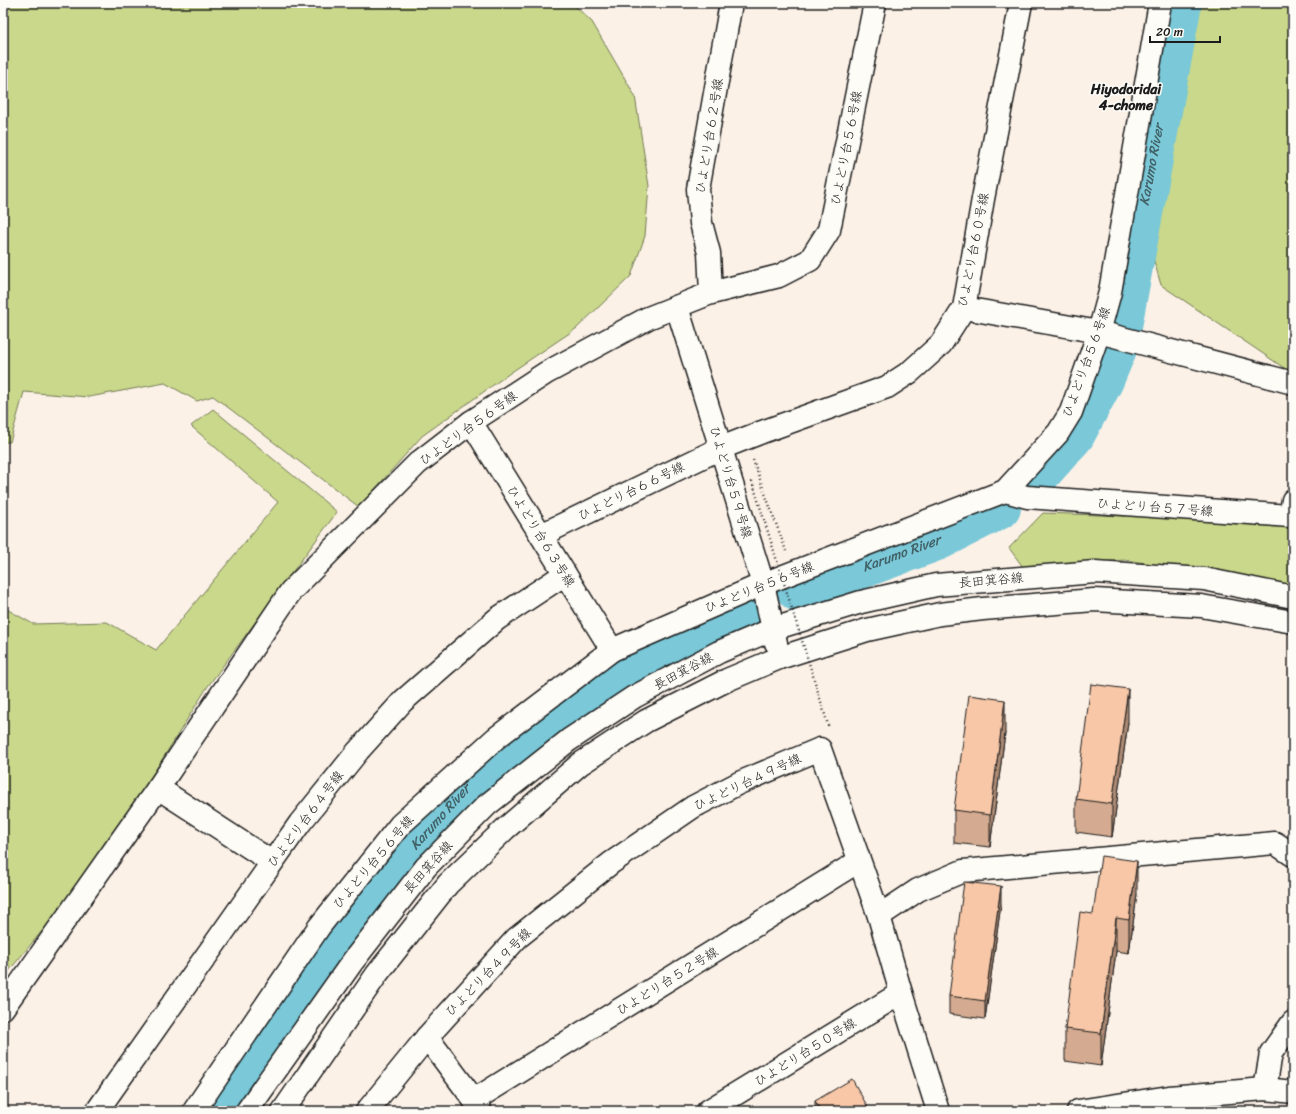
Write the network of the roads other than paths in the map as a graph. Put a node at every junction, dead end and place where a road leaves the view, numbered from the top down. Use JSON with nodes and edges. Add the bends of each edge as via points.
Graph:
{"nodes":[{"id":1,"x":731,"y":3,"type":"edge"},
{"id":2,"x":875,"y":3,"type":"edge"},
{"id":3,"x":1021,"y":3,"type":"edge"},
{"id":4,"x":1160,"y":3,"type":"edge"},
{"id":5,"x":712,"y":293,"type":"junction"},
{"id":6,"x":677,"y":307,"type":"junction"},
{"id":7,"x":964,"y":308,"type":"junction"},
{"id":8,"x":1099,"y":332,"type":"junction"},
{"id":9,"x":1293,"y":383,"type":"edge"},
{"id":10,"x":471,"y":422,"type":"junction"},
{"id":11,"x":721,"y":448,"type":"junction"},
{"id":12,"x":1005,"y":491,"type":"junction"},
{"id":13,"x":1293,"y":500,"type":"edge"},
{"id":14,"x":541,"y":535,"type":"junction"},
{"id":15,"x":565,"y":574,"type":"junction"},
{"id":16,"x":763,"y":584,"type":"junction"},
{"id":17,"x":1293,"y":597,"type":"edge"},
{"id":18,"x":1293,"y":622,"type":"edge"},
{"id":19,"x":773,"y":630,"type":"junction"},
{"id":20,"x":612,"y":650,"type":"junction"},
{"id":21,"x":779,"y":658,"type":"junction"},
{"id":22,"x":158,"y":788,"type":"junction"},
{"id":23,"x":1293,"y":855,"type":"edge"},
{"id":24,"x":859,"y":861,"type":"junction"},
{"id":25,"x":272,"y":862,"type":"junction"},
{"id":26,"x":879,"y":916,"type":"junction"},
{"id":27,"x":901,"y":993,"type":"junction"},
{"id":28,"x":3,"y":1008,"type":"edge"},
{"id":29,"x":1293,"y":1022,"type":"edge"},
{"id":30,"x":426,"y":1037,"type":"junction"},
{"id":31,"x":1265,"y":1089,"type":"junction"},
{"id":32,"x":1293,"y":1092,"type":"edge"},
{"id":33,"x":477,"y":1105,"type":"edge"},
{"id":34,"x":97,"y":1111,"type":"edge"},
{"id":35,"x":194,"y":1111,"type":"edge"},
{"id":36,"x":247,"y":1111,"type":"edge"},
{"id":37,"x":282,"y":1111,"type":"edge"},
{"id":38,"x":367,"y":1111,"type":"edge"},
{"id":39,"x":708,"y":1111,"type":"edge"},
{"id":40,"x":938,"y":1111,"type":"edge"},
{"id":41,"x":1078,"y":1111,"type":"edge"}],
"edges":[{"from":1,"to":5,"type":"street","name":"ひよどり台６２号線","via":[[698,189],[701,223],[709,253]]},
{"from":2,"to":5,"type":"street","name":"ひよどり台５６号線","via":[[829,230],[810,260],[779,276]]},
{"from":3,"to":7,"type":"street","name":"ひよどり台６０号線"},
{"from":4,"to":8,"type":"street","name":"ひよどり台５６号線","via":[[1110,292]]},
{"from":5,"to":6,"type":"street","name":"ひよどり台５６号線"},
{"from":6,"to":10,"type":"street","name":"ひよどり台５６号線","via":[[648,318],[546,373]]},
{"from":6,"to":11,"type":"street","name":"ひよどり台５９号線"},
{"from":7,"to":8,"type":"street"},
{"from":7,"to":11,"type":"street","name":"ひよどり台６０号線","via":[[941,344],[910,372],[887,387]]},
{"from":8,"to":9,"type":"street"},
{"from":8,"to":12,"type":"street","name":"ひよどり台５６号線","via":[[1071,412],[1058,433]]},
{"from":10,"to":14,"type":"street","name":"ひよどり台６３号線"},
{"from":10,"to":22,"type":"street","name":"ひよどり台５６号線","via":[[418,463],[291,591]]},
{"from":11,"to":14,"type":"street","name":"ひよどり台６６号線"},
{"from":11,"to":16,"type":"street","name":"ひよどり台５９号線"},
{"from":12,"to":13,"type":"street","name":"ひよどり台５７号線","via":[[1027,497],[1290,516]]},
{"from":12,"to":16,"type":"street","name":"ひよどり台５６号線"},
{"from":14,"to":15,"type":"street","name":"ひよどり台６３号線"},
{"from":15,"to":20,"type":"street","name":"ひよどり台６３号線"},
{"from":15,"to":25,"type":"street","name":"ひよどり台６４号線","via":[[497,619],[403,701],[358,751]]},
{"from":16,"to":19,"type":"street","name":"ひよどり台５９号線"},
{"from":16,"to":20,"type":"street","name":"ひよどり台５６号線"},
{"from":17,"to":19,"type":"street","name":"長田箕谷線","via":[[1204,579],[1095,572],[936,585],[861,602]]},
{"from":18,"to":21,"type":"street","name":"長田箕谷線","via":[[1201,606],[1094,600],[940,614],[867,630]]},
{"from":19,"to":21,"type":"street","name":"ひよどり台５９号線"},
{"from":19,"to":36,"type":"street","name":"長田箕谷線","via":[[719,652],[634,697],[569,740],[487,805],[426,867],[353,961]]},
{"from":20,"to":35,"type":"street","name":"ひよどり台５６号線","via":[[496,738],[400,825],[319,927]]},
{"from":21,"to":37,"type":"street","name":"長田箕谷線","via":[[727,680],[646,721],[580,764],[505,829],[448,884],[377,974]]},
{"from":22,"to":25,"type":"street"},
{"from":22,"to":28,"type":"street","name":"ひよどり台５６号線"},
{"from":23,"to":26,"type":"street","via":[[1275,843],[963,871],[918,890]]},
{"from":24,"to":26,"type":"street"},
{"from":24,"to":30,"type":"street","name":"ひよどり台４９号線","via":[[820,749],[739,783],[693,807],[611,863],[517,938]]},
{"from":24,"to":33,"type":"street","name":"ひよどり台５２号線"},
{"from":25,"to":34,"type":"street","name":"ひよどり台６４号線"},
{"from":26,"to":27,"type":"street"},
{"from":27,"to":39,"type":"street","name":"ひよどり台５０号線"},
{"from":27,"to":40,"type":"street"},
{"from":29,"to":31,"type":"street","via":[[1271,1053]]},
{"from":30,"to":33,"type":"street"},
{"from":30,"to":38,"type":"street","name":"ひよどり台４９号線"},
{"from":31,"to":32,"type":"street"},
{"from":31,"to":41,"type":"street","via":[[1169,1097]]}]}
